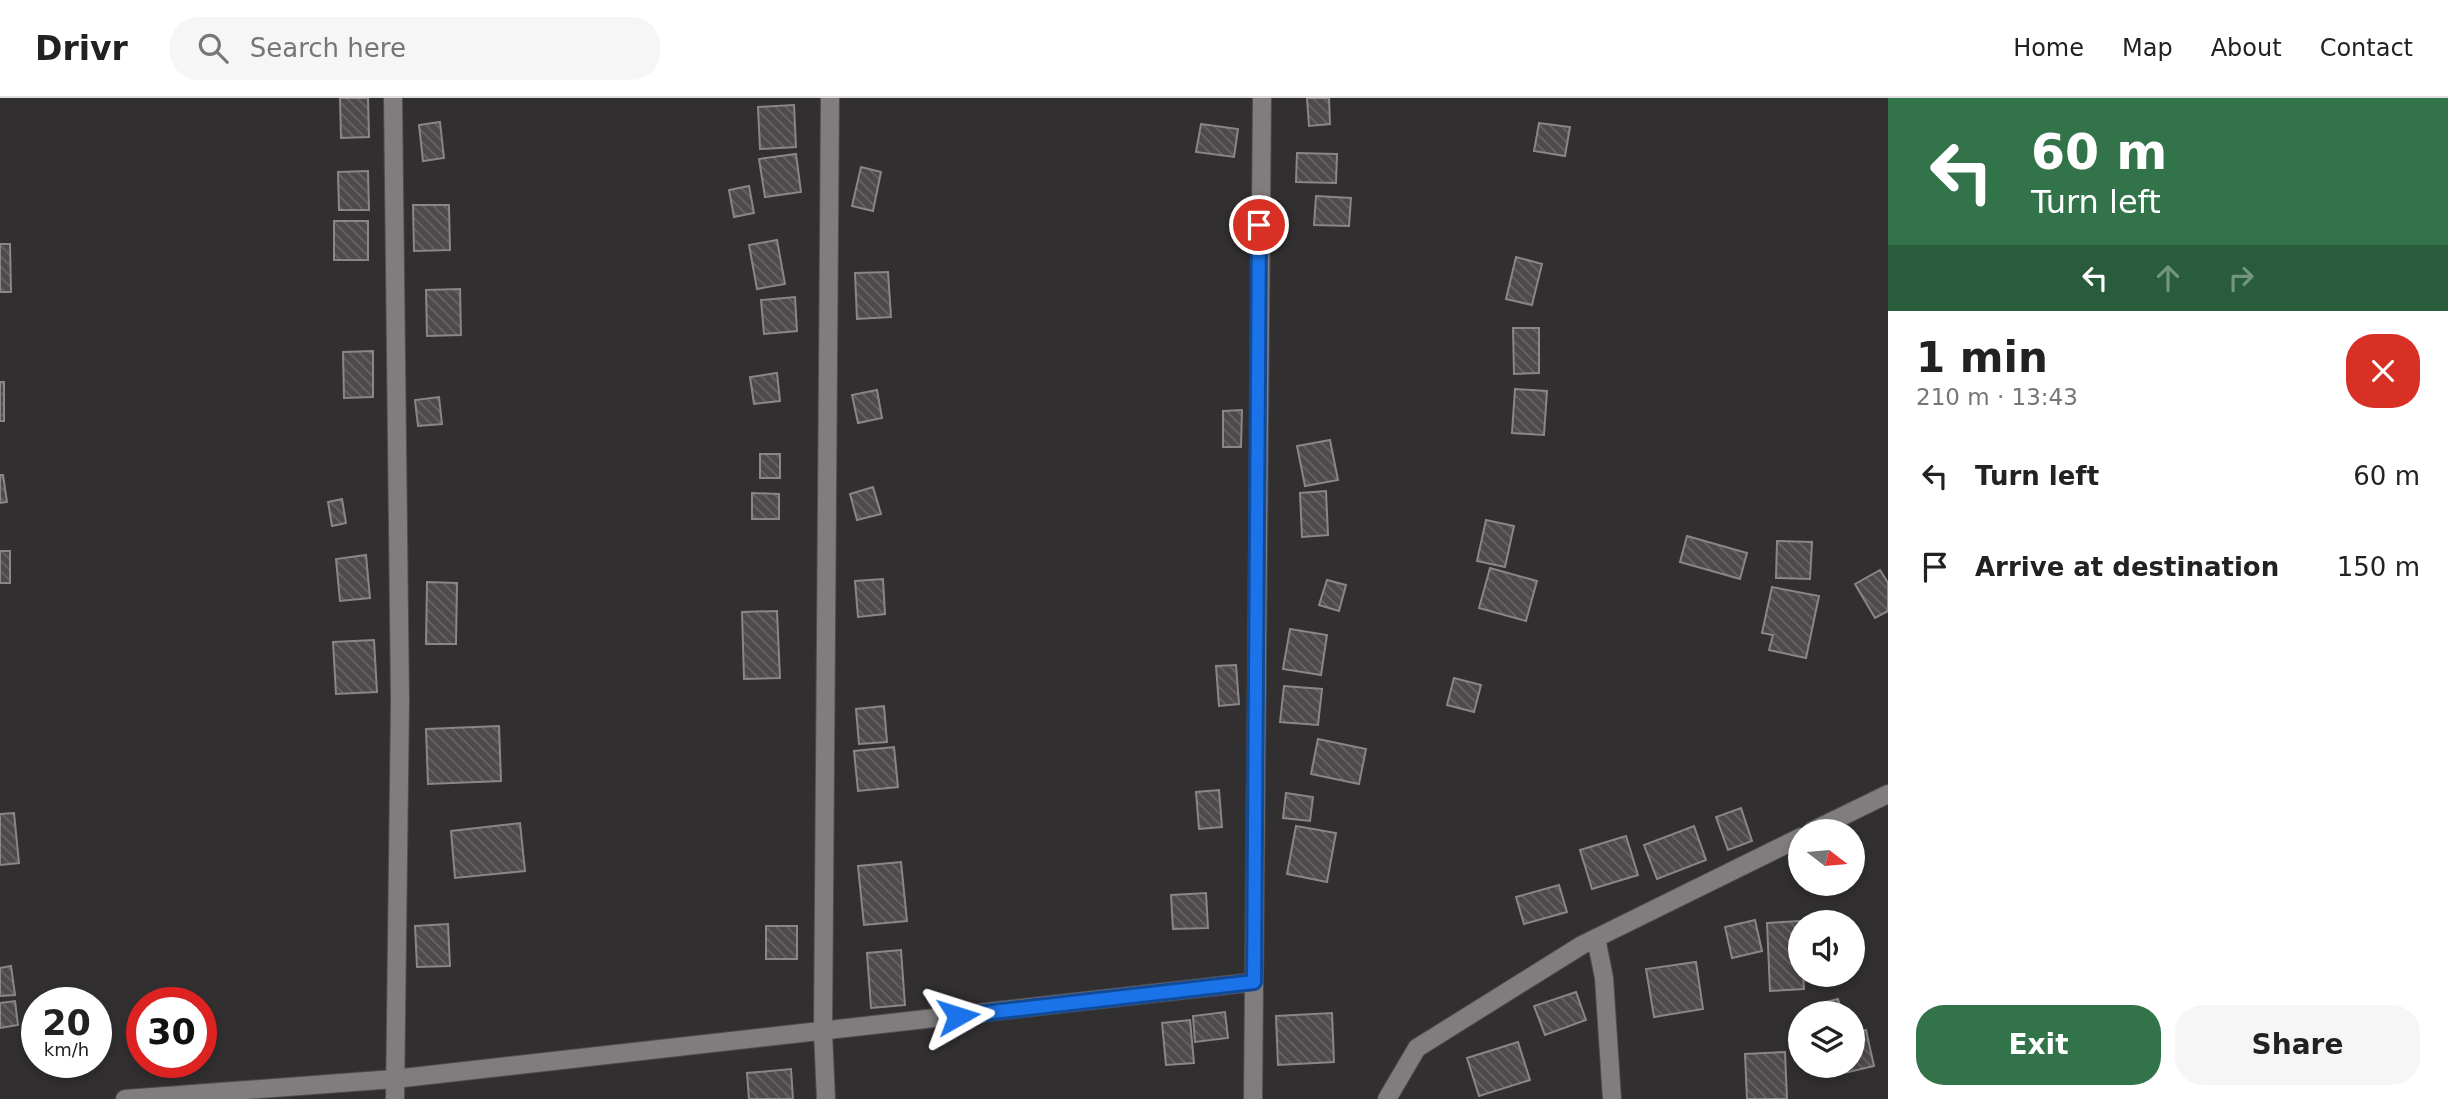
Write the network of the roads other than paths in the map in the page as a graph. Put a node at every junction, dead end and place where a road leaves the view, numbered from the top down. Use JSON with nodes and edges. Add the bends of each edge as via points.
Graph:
{"nodes":[{"id":1,"x":393,"y":98,"type":"edge"},
{"id":2,"x":830,"y":98,"type":"edge"},
{"id":3,"x":1262,"y":98,"type":"edge"},
{"id":4,"x":1888,"y":794,"type":"edge"},
{"id":5,"x":1837,"y":819,"type":"edge"},
{"id":6,"x":1788,"y":843,"type":"edge"},
{"id":7,"x":1596,"y":938,"type":"junction"},
{"id":8,"x":1254,"y":982,"type":"junction"},
{"id":9,"x":823,"y":1032,"type":"junction"},
{"id":10,"x":394,"y":1079,"type":"junction"},
{"id":11,"x":125,"y":1099,"type":"edge"},
{"id":12,"x":395,"y":1099,"type":"edge"},
{"id":13,"x":826,"y":1099,"type":"edge"},
{"id":14,"x":1253,"y":1099,"type":"edge"},
{"id":15,"x":1387,"y":1099,"type":"edge"},
{"id":16,"x":1612,"y":1099,"type":"edge"}],
"edges":[{"from":1,"to":10,"type":"street","via":[[400,701]]},
{"from":2,"to":9,"type":"street"},
{"from":3,"to":8,"type":"street"},
{"from":4,"to":5,"type":"street"},
{"from":6,"to":7,"type":"street"},
{"from":7,"to":15,"type":"street","via":[[1417,1048]]},
{"from":7,"to":16,"type":"street","via":[[1604,978]]},
{"from":8,"to":9,"type":"street"},
{"from":8,"to":14,"type":"street"},
{"from":9,"to":10,"type":"street"},
{"from":9,"to":13,"type":"street"},
{"from":10,"to":11,"type":"street"},
{"from":10,"to":12,"type":"street"}]}
